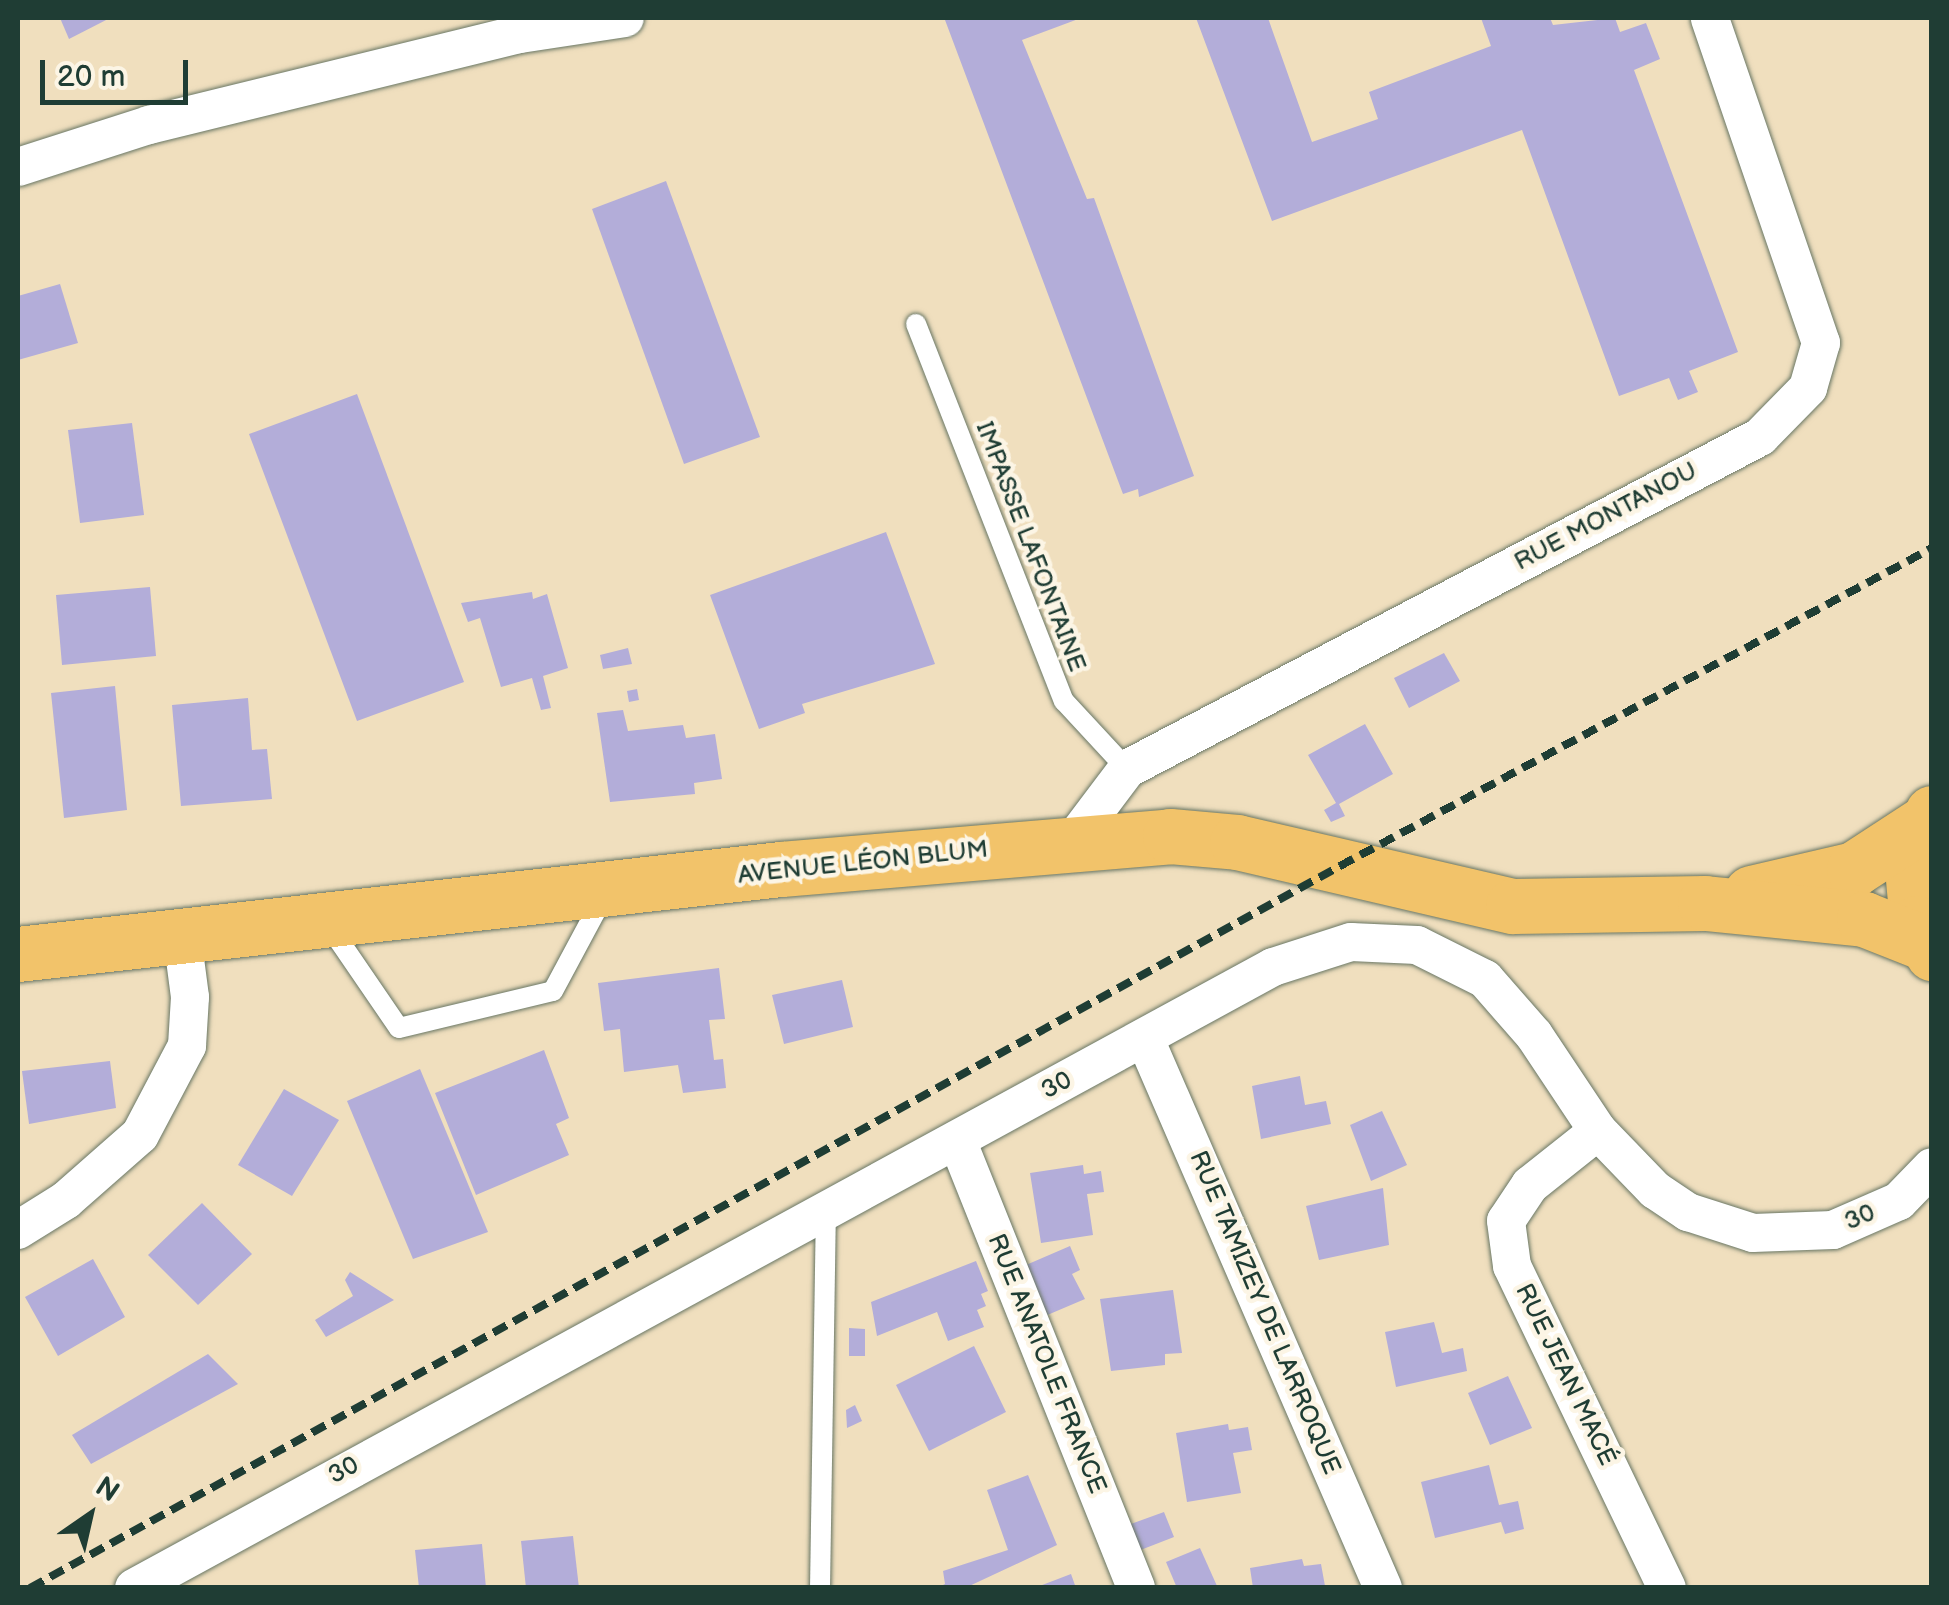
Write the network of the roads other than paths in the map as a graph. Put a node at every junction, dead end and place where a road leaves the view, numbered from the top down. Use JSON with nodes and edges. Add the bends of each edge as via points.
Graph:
{"nodes":[{"id":1,"x":625,"y":18,"type":"edge"},
{"id":2,"x":1710,"y":18,"type":"edge"},
{"id":3,"x":531,"y":25,"type":"edge"},
{"id":4,"x":18,"y":167,"type":"edge"},
{"id":5,"x":916,"y":324,"type":"dead end"},
{"id":6,"x":1127,"y":770,"type":"junction"},
{"id":7,"x":1929,"y":818,"type":"edge"},
{"id":8,"x":1072,"y":842,"type":"junction"},
{"id":9,"x":606,"y":892,"type":"junction"},
{"id":10,"x":1706,"y":903,"type":"junction"},
{"id":11,"x":326,"y":922,"type":"junction"},
{"id":12,"x":182,"y":936,"type":"junction"},
{"id":13,"x":1929,"y":949,"type":"edge"},
{"id":14,"x":18,"y":954,"type":"edge"},
{"id":15,"x":1145,"y":1039,"type":"junction"},
{"id":16,"x":1598,"y":1131,"type":"junction"},
{"id":17,"x":957,"y":1140,"type":"junction"},
{"id":18,"x":1932,"y":1167,"type":"edge"},
{"id":19,"x":826,"y":1210,"type":"junction"},
{"id":20,"x":18,"y":1230,"type":"edge"},
{"id":21,"x":134,"y":1588,"type":"edge"},
{"id":22,"x":820,"y":1588,"type":"edge"},
{"id":23,"x":1136,"y":1588,"type":"edge"},
{"id":24,"x":1383,"y":1588,"type":"edge"},
{"id":25,"x":1668,"y":1588,"type":"edge"}],
"edges":[{"from":1,"to":3,"type":"street"},
{"from":2,"to":6,"type":"street","name":"RUE MONTANOU","via":[[1821,344],[1808,388],[1760,437]]},
{"from":3,"to":4,"type":"street","via":[[149,125]]},
{"from":5,"to":6,"type":"lane","name":"IMPASSE LAFONTAINE","via":[[1064,702]]},
{"from":6,"to":8,"type":"street","name":"RUE MONTANOU"},
{"from":7,"to":10,"type":"main road","name":"AVENUE LÉON BLUM","via":[[1854,869]]},
{"from":7,"to":13,"type":"main road","via":[[1912,868],[1917,923]]},
{"from":8,"to":9,"type":"main road","name":"AVENUE LÉON BLUM"},
{"from":8,"to":10,"type":"main road","name":"AVENUE LÉON BLUM","via":[[1170,836],[1237,842],[1513,906]]},
{"from":9,"to":11,"type":"main road","name":"AVENUE LÉON BLUM"},
{"from":9,"to":11,"type":"lane","via":[[552,991],[398,1028]]},
{"from":10,"to":13,"type":"main road","name":"AVENUE LÉON BLUM","via":[[1864,919]]},
{"from":11,"to":12,"type":"main road","name":"AVENUE LÉON BLUM"},
{"from":12,"to":14,"type":"main road","name":"AVENUE LÉON BLUM"},
{"from":12,"to":20,"type":"street","via":[[188,1046],[140,1135],[66,1200]]},
{"from":15,"to":16,"type":"street","name":"30","via":[[1272,967],[1351,942],[1416,945],[1485,980],[1534,1035]]},
{"from":15,"to":17,"type":"street","name":"30"},
{"from":15,"to":24,"type":"street","name":"RUE TAMIZEY DE LARROQUE"},
{"from":16,"to":18,"type":"street","name":"30","via":[[1655,1190],[1688,1212],[1753,1233],[1833,1230],[1900,1201]]},
{"from":16,"to":25,"type":"street","name":"RUE JEAN MACÉ","via":[[1530,1185],[1506,1221],[1512,1266]]},
{"from":17,"to":19,"type":"street","name":"30"},
{"from":17,"to":23,"type":"street","name":"RUE ANATOLE FRANCE"},
{"from":19,"to":21,"type":"street","name":"30"},
{"from":19,"to":22,"type":"lane"}]}
